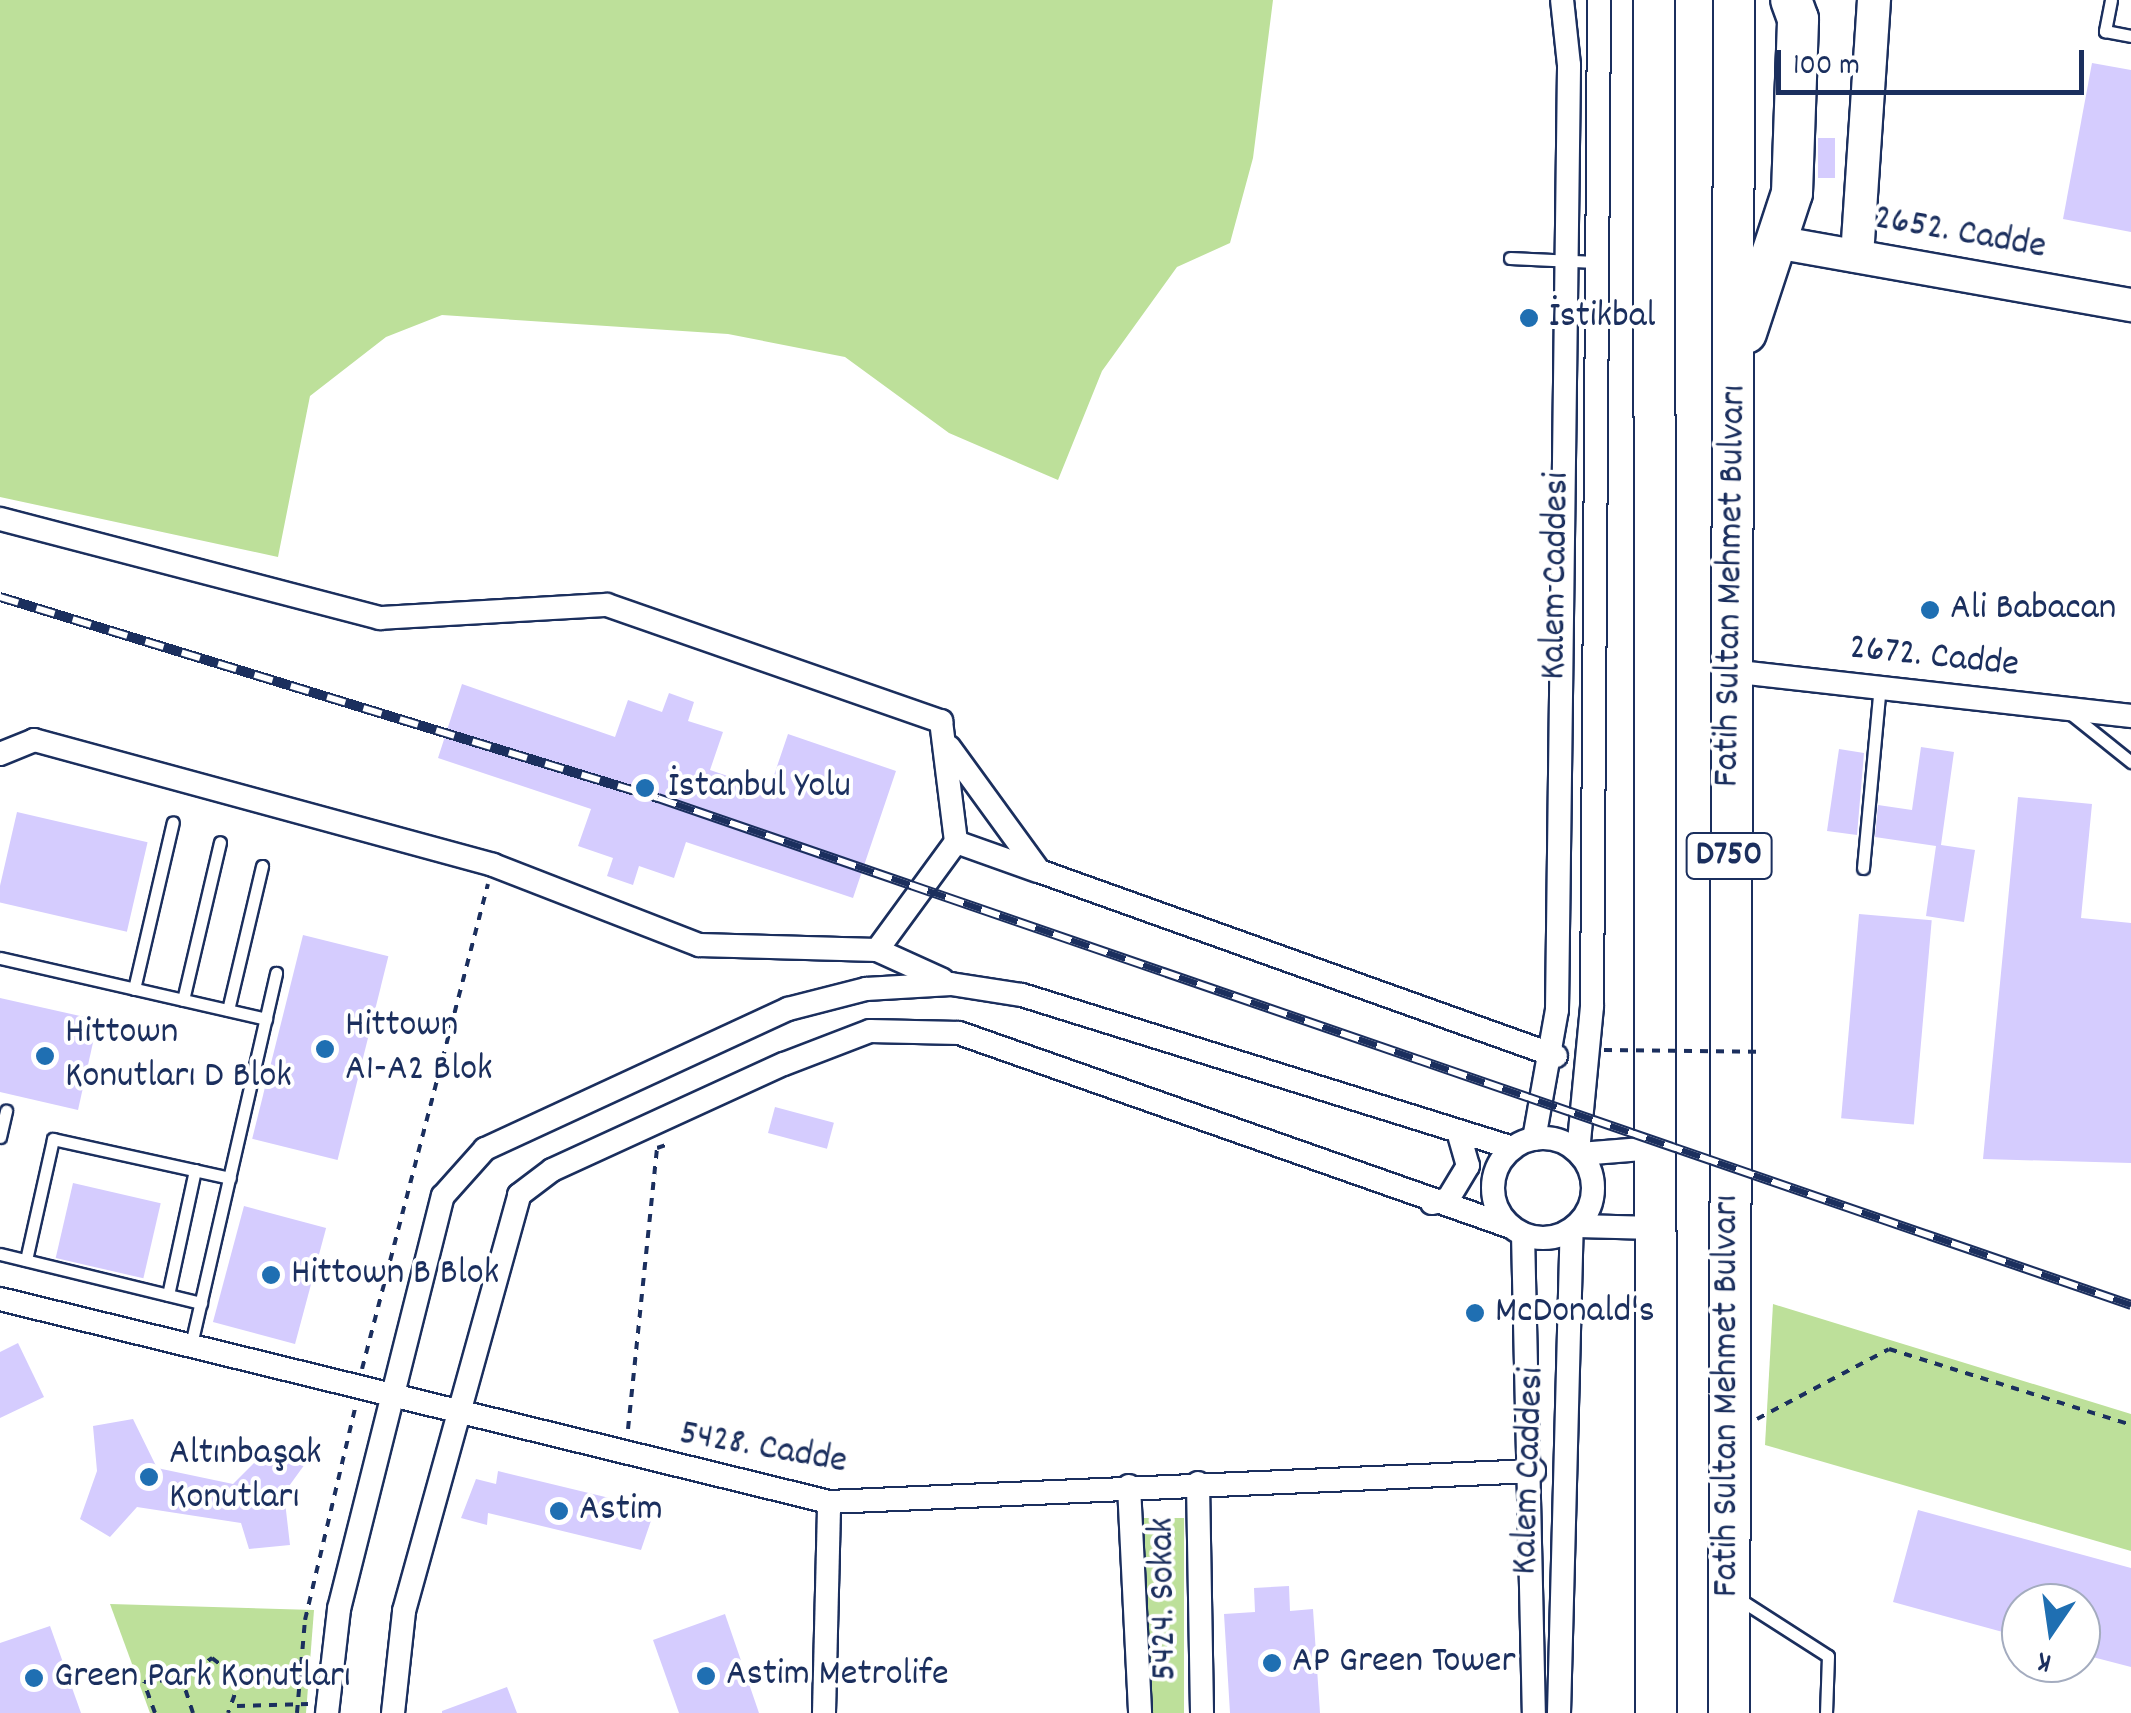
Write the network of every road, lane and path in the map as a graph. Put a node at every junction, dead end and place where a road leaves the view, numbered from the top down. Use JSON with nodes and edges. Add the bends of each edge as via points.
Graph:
{"nodes":[{"id":1,"x":1562,"y":0,"type":"edge"},
{"id":2,"x":1598,"y":0,"type":"edge"},
{"id":3,"x":1654,"y":0,"type":"edge"},
{"id":4,"x":1734,"y":0,"type":"edge"},
{"id":5,"x":1790,"y":0,"type":"edge"},
{"id":6,"x":1874,"y":0,"type":"edge"},
{"id":7,"x":2111,"y":0,"type":"edge"},
{"id":8,"x":2131,"y":36,"type":"edge"},
{"id":9,"x":1776,"y":242,"type":"junction"},
{"id":10,"x":1857,"y":256,"type":"junction"},
{"id":11,"x":1510,"y":258,"type":"dead end"},
{"id":12,"x":1568,"y":260,"type":"junction"},
{"id":13,"x":1595,"y":262,"type":"junction"},
{"id":14,"x":2131,"y":305,"type":"edge"},
{"id":15,"x":1734,"y":370,"type":"junction"},
{"id":16,"x":0,"y":519,"type":"edge"},
{"id":17,"x":1730,"y":671,"type":"junction"},
{"id":18,"x":1880,"y":686,"type":"junction"},
{"id":19,"x":2064,"y":708,"type":"junction"},
{"id":20,"x":2131,"y":716,"type":"edge"},
{"id":21,"x":947,"y":744,"type":"junction"},
{"id":22,"x":0,"y":754,"type":"edge"},
{"id":23,"x":2131,"y":762,"type":"edge"},
{"id":24,"x":174,"y":822,"type":"dead end"},
{"id":25,"x":220,"y":842,"type":"dead end"},
{"id":26,"x":956,"y":842,"type":"junction"},
{"id":27,"x":493,"y":865,"type":"junction"},
{"id":28,"x":262,"y":866,"type":"dead end"},
{"id":29,"x":1863,"y":868,"type":"dead end"},
{"id":30,"x":1039,"y":871,"type":"junction"},
{"id":31,"x":876,"y":950,"type":"junction"},
{"id":32,"x":0,"y":958,"type":"edge"},
{"id":33,"x":276,"y":973,"type":"dead end"},
{"id":34,"x":950,"y":984,"type":"junction"},
{"id":35,"x":134,"y":989,"type":"junction"},
{"id":36,"x":183,"y":1000,"type":"junction"},
{"id":37,"x":228,"y":1010,"type":"junction"},
{"id":38,"x":266,"y":1019,"type":"junction"},
{"id":39,"x":1604,"y":1050,"type":"dead end"},
{"id":40,"x":1757,"y":1052,"type":"dead end"},
{"id":41,"x":1556,"y":1056,"type":"junction"},
{"id":42,"x":6,"y":1111,"type":"dead end"},
{"id":43,"x":1458,"y":1131,"type":"junction"},
{"id":44,"x":0,"y":1137,"type":"edge"},
{"id":45,"x":1523,"y":1144,"type":"junction"},
{"id":46,"x":666,"y":1145,"type":"dead end"},
{"id":47,"x":1656,"y":1148,"type":"junction"},
{"id":48,"x":1579,"y":1153,"type":"junction"},
{"id":49,"x":196,"y":1170,"type":"junction"},
{"id":50,"x":230,"y":1178,"type":"junction"},
{"id":51,"x":1432,"y":1203,"type":"junction"},
{"id":52,"x":1574,"y":1228,"type":"junction"},
{"id":53,"x":1656,"y":1228,"type":"junction"},
{"id":54,"x":1517,"y":1231,"type":"junction"},
{"id":55,"x":0,"y":1254,"type":"edge"},
{"id":56,"x":26,"y":1260,"type":"junction"},
{"id":57,"x":168,"y":1295,"type":"junction"},
{"id":58,"x":0,"y":1300,"type":"edge"},
{"id":59,"x":201,"y":1303,"type":"junction"},
{"id":60,"x":190,"y":1349,"type":"junction"},
{"id":61,"x":364,"y":1361,"type":"dead end"},
{"id":62,"x":389,"y":1400,"type":"junction"},
{"id":63,"x":457,"y":1418,"type":"junction"},
{"id":64,"x":2131,"y":1424,"type":"edge"},
{"id":65,"x":1728,"y":1425,"type":"junction"},
{"id":66,"x":345,"y":1454,"type":"dead end"},
{"id":67,"x":624,"y":1458,"type":"junction"},
{"id":68,"x":1534,"y":1472,"type":"junction"},
{"id":69,"x":1198,"y":1483,"type":"junction"},
{"id":70,"x":1129,"y":1486,"type":"junction"},
{"id":71,"x":829,"y":1502,"type":"junction"},
{"id":72,"x":1728,"y":1592,"type":"junction"},
{"id":73,"x":182,"y":1679,"type":"junction"},
{"id":74,"x":297,"y":1704,"type":"junction"},
{"id":75,"x":236,"y":1706,"type":"junction"},
{"id":76,"x":327,"y":1708,"type":"edge"},
{"id":77,"x":156,"y":1713,"type":"edge"},
{"id":78,"x":193,"y":1713,"type":"edge"},
{"id":79,"x":228,"y":1713,"type":"edge"},
{"id":80,"x":297,"y":1713,"type":"edge"},
{"id":81,"x":394,"y":1713,"type":"edge"},
{"id":82,"x":824,"y":1713,"type":"edge"},
{"id":83,"x":1140,"y":1713,"type":"edge"},
{"id":84,"x":1202,"y":1713,"type":"edge"},
{"id":85,"x":1534,"y":1713,"type":"edge"},
{"id":86,"x":1559,"y":1713,"type":"edge"},
{"id":87,"x":1656,"y":1713,"type":"edge"},
{"id":88,"x":1729,"y":1713,"type":"edge"},
{"id":89,"x":1826,"y":1713,"type":"edge"}],
"edges":[{"from":1,"to":12,"type":"street","name":"Kalem Caddesi"},
{"from":2,"to":13,"type":"street","name":"Kalem Caddesi"},
{"from":3,"to":47,"type":"highway","name":"Fatih Sultan Mehmet Bulvarı","number":"D750"},
{"from":4,"to":15,"type":"highway","name":"Fatih Sultan Mehmet Bulvarı","number":"D750"},
{"from":5,"to":9,"type":"highway","via":[[1798,19],[1792,193]]},
{"from":6,"to":10,"type":"street"},
{"from":7,"to":8,"type":"lane","via":[[2106,31]]},
{"from":9,"to":10,"type":"street","name":"2652. Cadde"},
{"from":9,"to":15,"type":"highway"},
{"from":10,"to":14,"type":"street","name":"2652. Cadde"},
{"from":11,"to":12,"type":"lane"},
{"from":12,"to":13,"type":"lane"},
{"from":12,"to":41,"type":"street","name":"Kalem Caddesi"},
{"from":13,"to":48,"type":"street","name":"Kalem Caddesi","via":[[1592,1006]]},
{"from":15,"to":17,"type":"highway","name":"Fatih Sultan Mehmet Bulvarı","number":"D750"},
{"from":16,"to":21,"type":"street","via":[[380,618],[607,605],[941,721]]},
{"from":17,"to":18,"type":"street","name":"2672. Cadde"},
{"from":17,"to":65,"type":"highway","name":"Fatih Sultan Mehmet Bulvarı","number":"D750"},
{"from":18,"to":19,"type":"street","name":"2672. Cadde"},
{"from":18,"to":29,"type":"lane"},
{"from":19,"to":20,"type":"street","name":"2672. Cadde"},
{"from":19,"to":23,"type":"lane"},
{"from":21,"to":26,"type":"street"},
{"from":21,"to":30,"type":"street"},
{"from":22,"to":27,"type":"street","via":[[34,740]]},
{"from":24,"to":35,"type":"lane"},
{"from":25,"to":36,"type":"lane"},
{"from":26,"to":30,"type":"street"},
{"from":26,"to":31,"type":"street"},
{"from":27,"to":31,"type":"street","via":[[699,946]]},
{"from":27,"to":61,"type":"path"},
{"from":28,"to":37,"type":"lane"},
{"from":30,"to":41,"type":"street"},
{"from":31,"to":34,"type":"street"},
{"from":32,"to":35,"type":"lane"},
{"from":33,"to":38,"type":"lane"},
{"from":34,"to":43,"type":"street","via":[[1022,995]]},
{"from":34,"to":62,"type":"street","via":[[866,989],[788,1009],[472,1158],[443,1196]]},
{"from":35,"to":36,"type":"lane"},
{"from":36,"to":37,"type":"lane"},
{"from":37,"to":38,"type":"lane"},
{"from":38,"to":50,"type":"lane"},
{"from":39,"to":40,"type":"path","bridge":true},
{"from":41,"to":45,"type":"street","name":"Kalem Caddesi"},
{"from":42,"to":44,"type":"lane"},
{"from":43,"to":45,"type":"street"},
{"from":43,"to":51,"type":"street","via":[[1468,1166],[1448,1198]]},
{"from":45,"to":48,"type":"street"},
{"from":45,"to":54,"type":"street","via":[[1493,1187]]},
{"from":46,"to":67,"type":"path","via":[[657,1148]]},
{"from":47,"to":48,"type":"street"},
{"from":47,"to":53,"type":"highway","name":"Fatih Sultan Mehmet Bulvarı","number":"D750"},
{"from":48,"to":52,"type":"street","via":[[1594,1187]]},
{"from":49,"to":50,"type":"lane"},
{"from":49,"to":56,"type":"lane","via":[[53,1138]]},
{"from":49,"to":57,"type":"lane"},
{"from":50,"to":59,"type":"lane"},
{"from":51,"to":54,"type":"street"},
{"from":51,"to":63,"type":"street","via":[[959,1033],[870,1030],[552,1170],[519,1195]]},
{"from":52,"to":53,"type":"street"},
{"from":52,"to":54,"type":"street"},
{"from":52,"to":86,"type":"street","name":"Kalem Caddesi"},
{"from":53,"to":87,"type":"highway","name":"Fatih Sultan Mehmet Bulvarı","number":"D750"},
{"from":54,"to":68,"type":"street","name":"Kalem Caddesi"},
{"from":55,"to":56,"type":"lane"},
{"from":56,"to":57,"type":"lane"},
{"from":57,"to":59,"type":"lane"},
{"from":58,"to":60,"type":"street","name":"5428. Cadde"},
{"from":59,"to":60,"type":"lane"},
{"from":60,"to":62,"type":"street","name":"5428. Cadde"},
{"from":62,"to":63,"type":"street","name":"5428. Cadde"},
{"from":62,"to":76,"type":"street","via":[[333,1636]]},
{"from":63,"to":67,"type":"street","name":"5428. Cadde"},
{"from":63,"to":81,"type":"street","via":[[404,1611]]},
{"from":64,"to":65,"type":"path","via":[[1890,1349],[1772,1416]]},
{"from":65,"to":72,"type":"highway","name":"Fatih Sultan Mehmet Bulvarı","number":"D750"},
{"from":66,"to":74,"type":"path","via":[[305,1620]]},
{"from":67,"to":71,"type":"street","name":"5428. Cadde"},
{"from":68,"to":69,"type":"street","name":"5428. Cadde"},
{"from":68,"to":85,"type":"street","name":"Kalem Caddesi"},
{"from":69,"to":70,"type":"street","name":"5428. Cadde"},
{"from":69,"to":84,"type":"street","name":"5424. Sokak"},
{"from":70,"to":71,"type":"street","name":"5428. Cadde"},
{"from":70,"to":83,"type":"street"},
{"from":71,"to":82,"type":"street"},
{"from":72,"to":88,"type":"highway","name":"Fatih Sultan Mehmet Bulvarı","number":"D750"},
{"from":72,"to":89,"type":"lane","via":[[1828,1656]]},
{"from":73,"to":75,"type":"path","via":[[196,1662],[222,1660],[240,1680]]},
{"from":73,"to":77,"type":"path","via":[[144,1682]]},
{"from":73,"to":78,"type":"path"},
{"from":74,"to":75,"type":"path"},
{"from":74,"to":76,"type":"path"},
{"from":74,"to":80,"type":"path"},
{"from":75,"to":79,"type":"path"}]}
